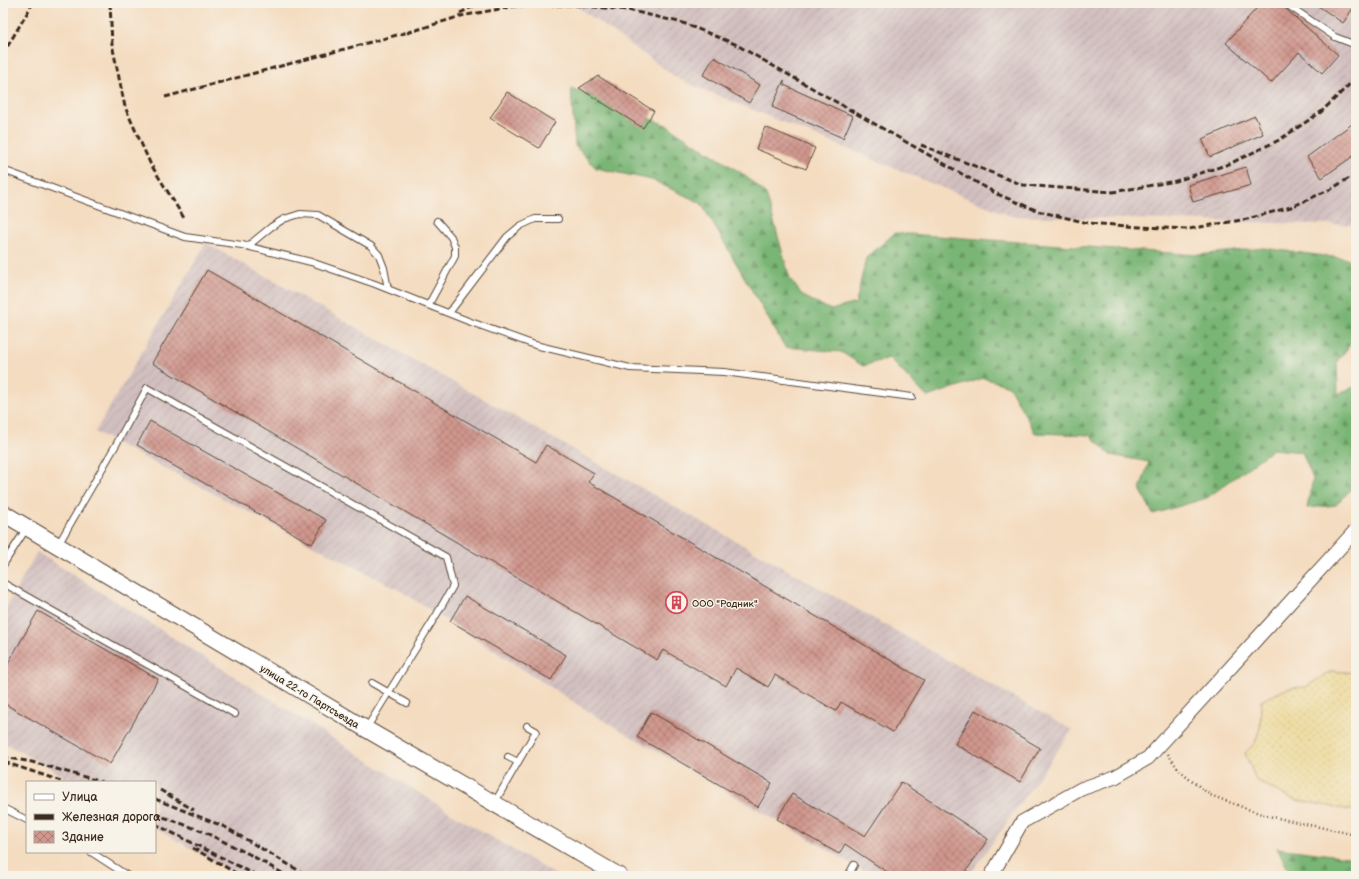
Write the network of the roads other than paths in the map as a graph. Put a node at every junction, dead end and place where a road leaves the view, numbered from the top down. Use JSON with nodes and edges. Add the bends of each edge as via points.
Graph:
{"nodes":[{"id":1,"x":1285,"y":3,"type":"edge"},
{"id":2,"x":1356,"y":46,"type":"edge"},
{"id":3,"x":3,"y":170,"type":"edge"},
{"id":4,"x":558,"y":219,"type":"dead end"},
{"id":5,"x":437,"y":221,"type":"dead end"},
{"id":6,"x":248,"y":246,"type":"junction"},
{"id":7,"x":388,"y":289,"type":"junction"},
{"id":8,"x":429,"y":304,"type":"junction"},
{"id":9,"x":449,"y":313,"type":"junction"},
{"id":10,"x":912,"y":397,"type":"dead end"},
{"id":11,"x":3,"y":513,"type":"edge"},
{"id":12,"x":27,"y":527,"type":"junction"},
{"id":13,"x":1356,"y":530,"type":"edge"},
{"id":14,"x":58,"y":545,"type":"junction"},
{"id":15,"x":3,"y":565,"type":"edge"},
{"id":16,"x":3,"y":583,"type":"edge"},
{"id":17,"x":372,"y":683,"type":"dead end"},
{"id":18,"x":388,"y":693,"type":"junction"},
{"id":19,"x":407,"y":704,"type":"dead end"},
{"id":20,"x":235,"y":714,"type":"dead end"},
{"id":21,"x":527,"y":726,"type":"dead end"},
{"id":22,"x":366,"y":729,"type":"junction"},
{"id":23,"x":508,"y":757,"type":"dead end"},
{"id":24,"x":518,"y":762,"type":"junction"},
{"id":25,"x":494,"y":804,"type":"junction"},
{"id":26,"x":3,"y":808,"type":"edge"},
{"id":27,"x":26,"y":820,"type":"edge"},
{"id":28,"x":93,"y":853,"type":"edge"},
{"id":29,"x":854,"y":865,"type":"dead end"},
{"id":30,"x":128,"y":876,"type":"edge"},
{"id":31,"x":619,"y":876,"type":"edge"},
{"id":32,"x":848,"y":876,"type":"edge"},
{"id":33,"x":991,"y":876,"type":"edge"}],
"edges":[{"from":1,"to":2,"type":"lane","via":[[1334,37]]},
{"from":3,"to":6,"type":"lane","via":[[185,238]]},
{"from":4,"to":9,"type":"lane","via":[[535,219],[520,226],[493,255]]},
{"from":5,"to":8,"type":"lane","via":[[451,237],[455,246],[455,256]]},
{"from":6,"to":7,"type":"lane","via":[[311,262]]},
{"from":6,"to":7,"type":"lane","via":[[284,219],[300,214],[318,215],[371,246],[379,255]]},
{"from":7,"to":8,"type":"lane"},
{"from":8,"to":9,"type":"lane"},
{"from":9,"to":10,"type":"lane","via":[[535,345],[630,368],[724,372]]},
{"from":11,"to":12,"type":"street","name":"улица 22-го Партсъезда"},
{"from":12,"to":14,"type":"street","name":"улица 22-го Партсъезда"},
{"from":12,"to":15,"type":"lane"},
{"from":13,"to":33,"type":"street","via":[[1148,758],[1115,777],[1081,789],[1022,822]]},
{"from":14,"to":18,"type":"lane","via":[[147,388],[446,557],[453,586]]},
{"from":14,"to":22,"type":"street","name":"улица 22-го Партсъезда"},
{"from":16,"to":20,"type":"lane"},
{"from":17,"to":18,"type":"lane"},
{"from":18,"to":19,"type":"lane"},
{"from":18,"to":22,"type":"lane"},
{"from":21,"to":24,"type":"lane","via":[[536,731]]},
{"from":22,"to":25,"type":"street","name":"улица 22-го Партсъезда"},
{"from":23,"to":24,"type":"lane"},
{"from":24,"to":25,"type":"lane"},
{"from":25,"to":31,"type":"street","name":"улица 22-го Партсъезда"},
{"from":26,"to":27,"type":"lane"},
{"from":28,"to":30,"type":"lane"},
{"from":29,"to":32,"type":"lane"}]}
